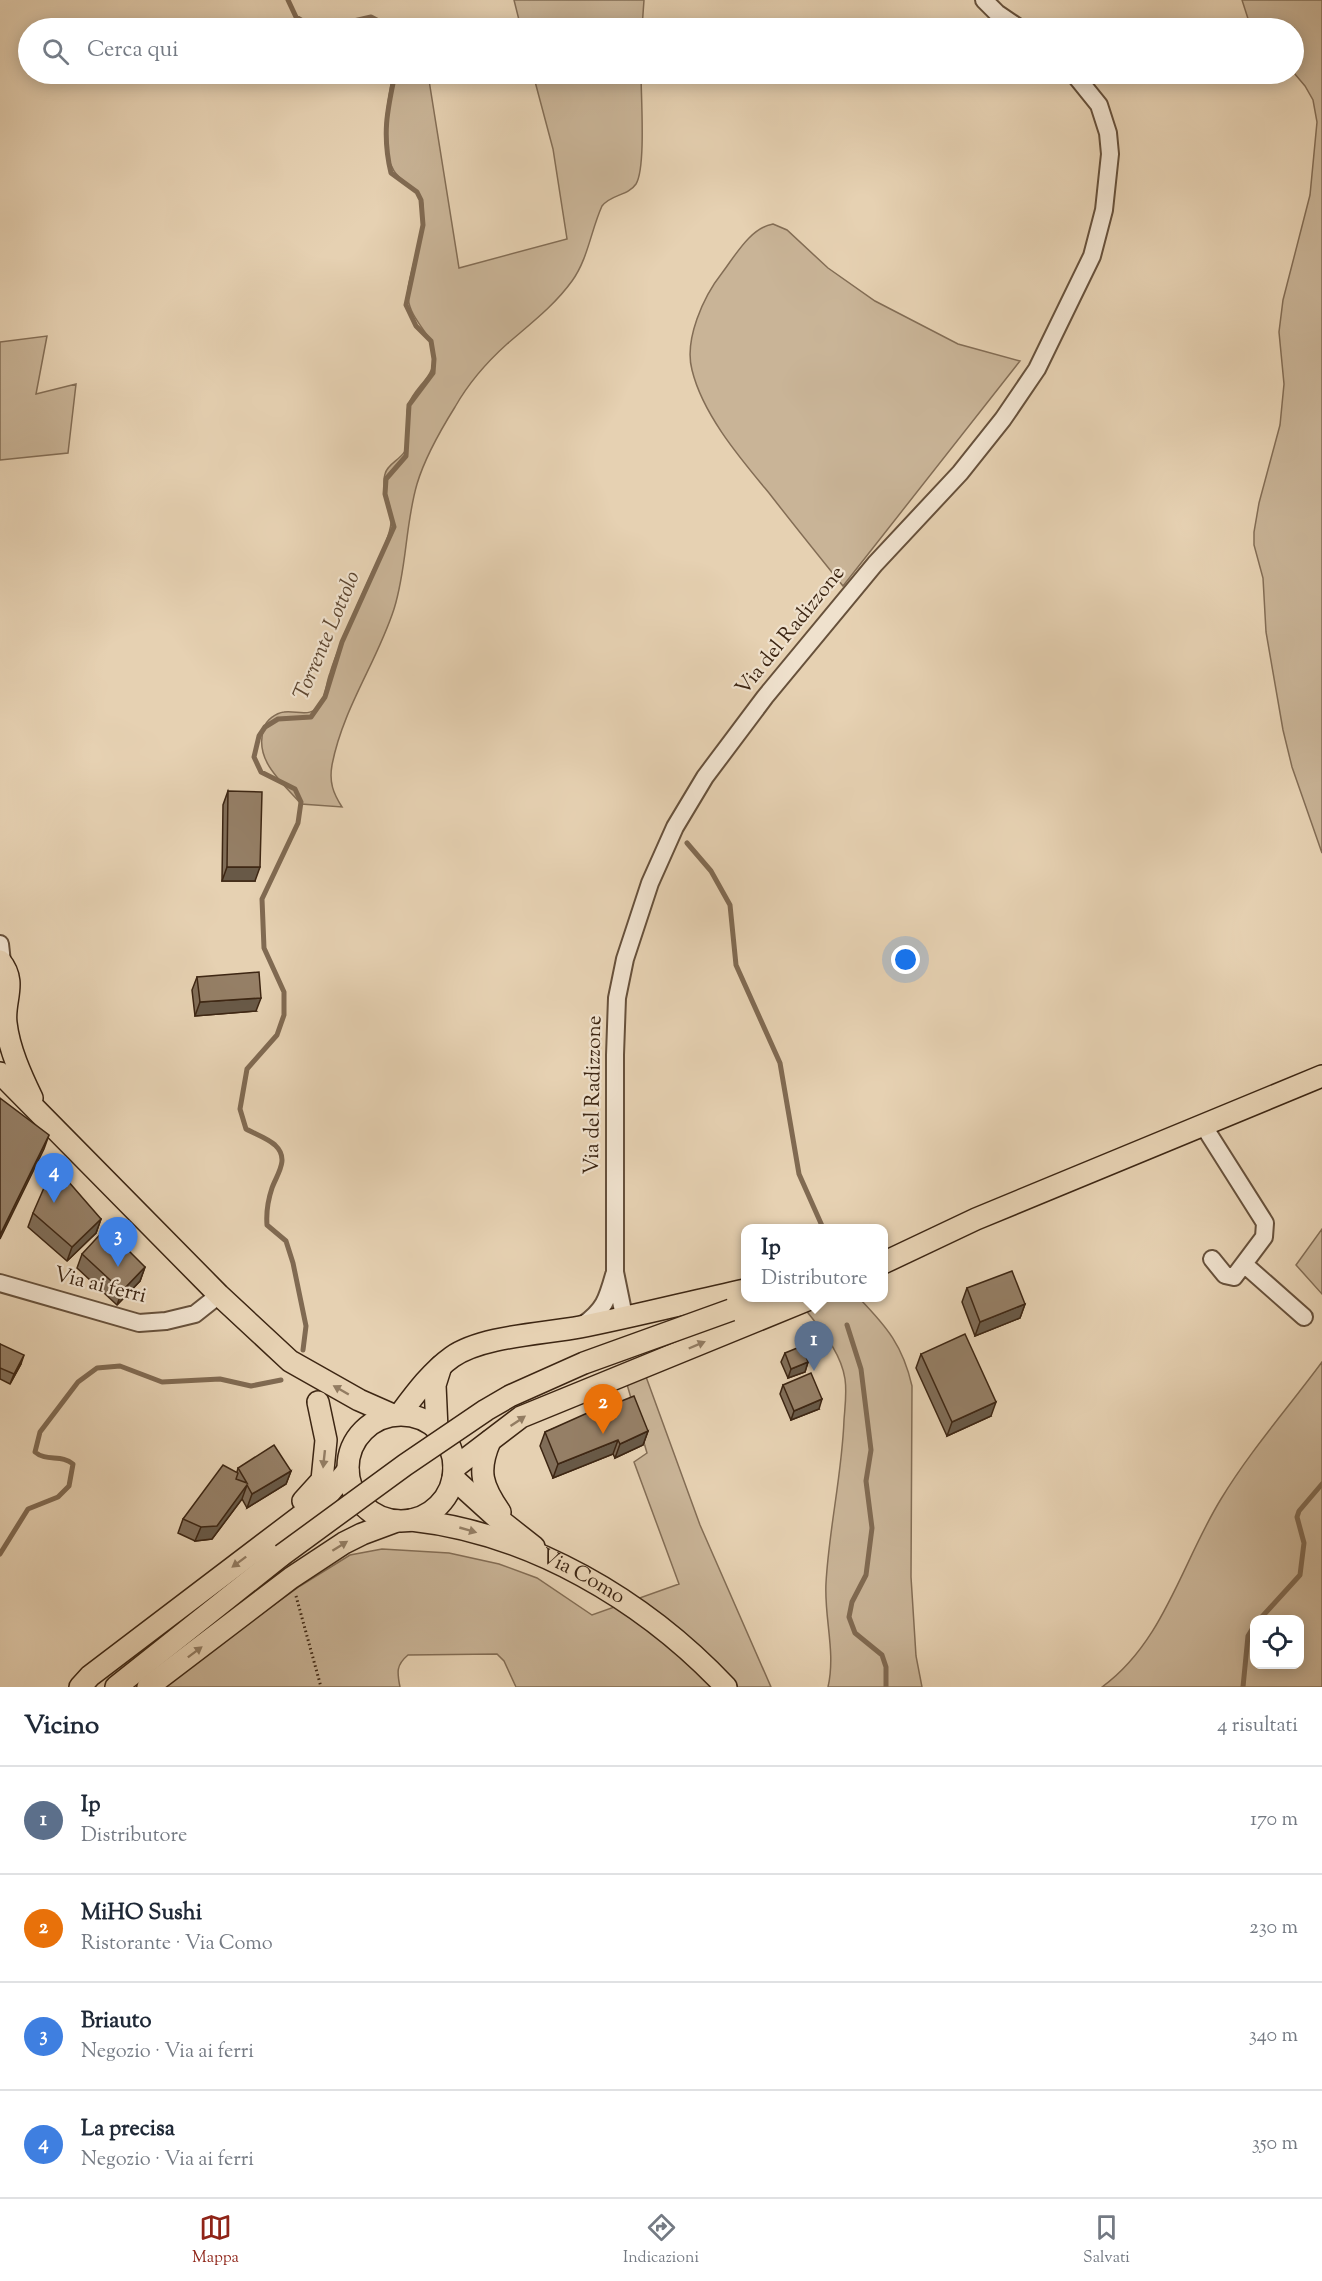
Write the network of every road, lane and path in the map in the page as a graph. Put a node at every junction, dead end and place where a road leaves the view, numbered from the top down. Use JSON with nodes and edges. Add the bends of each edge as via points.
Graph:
{"nodes":[{"id":1,"x":984,"y":0,"type":"edge"},
{"id":2,"x":1004,"y":18,"type":"edge"},
{"id":3,"x":1082,"y":84,"type":"edge"},
{"id":4,"x":1,"y":956,"type":"edge"},
{"id":5,"x":3,"y":1012,"type":"edge"},
{"id":6,"x":0,"y":1073,"type":"edge"},
{"id":7,"x":1322,"y":1076,"type":"edge"},
{"id":8,"x":38,"y":1112,"type":"junction"},
{"id":9,"x":1203,"y":1125,"type":"junction"},
{"id":10,"x":943,"y":1235,"type":"junction"},
{"id":11,"x":888,"y":1251,"type":"edge"},
{"id":12,"x":888,"y":1255,"type":"edge"},
{"id":13,"x":1212,"y":1259,"type":"dead end"},
{"id":14,"x":888,"y":1261,"type":"edge"},
{"id":15,"x":1244,"y":1264,"type":"junction"},
{"id":16,"x":615,"y":1272,"type":"junction"},
{"id":17,"x":0,"y":1283,"type":"edge"},
{"id":18,"x":741,"y":1291,"type":"edge"},
{"id":19,"x":219,"y":1295,"type":"junction"},
{"id":20,"x":756,"y":1302,"type":"edge"},
{"id":21,"x":802,"y":1302,"type":"edge"},
{"id":22,"x":624,"y":1316,"type":"junction"},
{"id":23,"x":1305,"y":1317,"type":"dead end"},
{"id":24,"x":582,"y":1326,"type":"junction"},
{"id":25,"x":290,"y":1361,"type":"junction"},
{"id":26,"x":441,"y":1366,"type":"junction"},
{"id":27,"x":318,"y":1402,"type":"junction"},
{"id":28,"x":397,"y":1415,"type":"junction"},
{"id":29,"x":437,"y":1429,"type":"junction"},
{"id":30,"x":490,"y":1441,"type":"junction"},
{"id":31,"x":348,"y":1466,"type":"junction"},
{"id":32,"x":454,"y":1473,"type":"junction"},
{"id":33,"x":404,"y":1520,"type":"junction"},
{"id":34,"x":510,"y":1528,"type":"junction"},
{"id":35,"x":262,"y":1544,"type":"junction"},
{"id":36,"x":546,"y":1557,"type":"junction"},
{"id":37,"x":291,"y":1578,"type":"junction"},
{"id":38,"x":80,"y":1687,"type":"edge"},
{"id":39,"x":116,"y":1687,"type":"edge"},
{"id":40,"x":148,"y":1687,"type":"edge"},
{"id":41,"x":321,"y":1687,"type":"edge"},
{"id":42,"x":726,"y":1687,"type":"edge"}],
"edges":[{"from":1,"to":2,"type":"street"},
{"from":3,"to":16,"type":"street","name":"Via del Radizzone","via":[[1099,105],[1108,133],[1110,154],[1104,210],[1092,256],[1037,369],[960,473],[875,564],[758,705],[705,777],[675,827],[650,883],[625,959],[617,999]]},
{"from":4,"to":5,"type":"main road","via":[[10,985]]},
{"from":5,"to":8,"type":"main road","via":[[13,1051]]},
{"from":6,"to":8,"type":"main road"},
{"from":7,"to":9,"type":"main road"},
{"from":8,"to":19,"type":"main road"},
{"from":9,"to":10,"type":"main road"},
{"from":9,"to":15,"type":"street","via":[[1265,1223],[1264,1237]]},
{"from":10,"to":11,"type":"main road"},
{"from":10,"to":12,"type":"main road"},
{"from":10,"to":14,"type":"main road"},
{"from":13,"to":15,"type":"street","via":[[1225,1275],[1234,1277]]},
{"from":15,"to":23,"type":"street"},
{"from":16,"to":22,"type":"street"},
{"from":16,"to":24,"type":"street","via":[[601,1310]]},
{"from":17,"to":19,"type":"street","name":"Via ai ferri","via":[[139,1323],[195,1314]]},
{"from":18,"to":22,"type":"main road"},
{"from":19,"to":25,"type":"main road"},
{"from":20,"to":39,"type":"main road","bridge":true,"via":[[584,1363],[486,1410],[282,1555]]},
{"from":30,"to":21,"type":"main road","one_way":true,"via":[[522,1417],[544,1407]]},
{"from":22,"to":24,"type":"main road"},
{"from":24,"to":26,"type":"main road","via":[[474,1346]]},
{"from":25,"to":27,"type":"main road"},
{"from":28,"to":25,"type":"main road","one_way":true,"via":[[359,1400]]},
{"from":26,"to":28,"type":"main road"},
{"from":26,"to":29,"type":"main road","via":[[435,1385]]},
{"from":27,"to":31,"type":"main road"},
{"from":27,"to":35,"type":"main road","one_way":true,"via":[[326,1440],[322,1480]]},
{"from":28,"to":29,"type":"main road","via":[[422,1419]]},
{"from":28,"to":31,"type":"main road","via":[[372,1422],[360,1433]]},
{"from":29,"to":32,"type":"main road","via":[[450,1447]]},
{"from":30,"to":32,"type":"main road"},
{"from":30,"to":34,"type":"main road","via":[[483,1457],[483,1479],[490,1498]]},
{"from":31,"to":33,"type":"main road","via":[[351,1488],[360,1502],[385,1519]]},
{"from":31,"to":35,"type":"main road","via":[[327,1496]]},
{"from":32,"to":33,"type":"main road","via":[[441,1503],[429,1513]]},
{"from":32,"to":34,"type":"main road"},
{"from":33,"to":36,"type":"main road","name":"Via Como","one_way":true,"via":[[472,1531]]},
{"from":37,"to":33,"type":"main road","one_way":true,"via":[[344,1543]]},
{"from":34,"to":36,"type":"main road"},
{"from":35,"to":38,"type":"main road","one_way":true},
{"from":36,"to":42,"type":"main road","name":"Via Como","via":[[597,1583],[654,1623]]},
{"from":40,"to":37,"type":"main road","one_way":true},
{"from":37,"to":41,"type":"path"}]}
